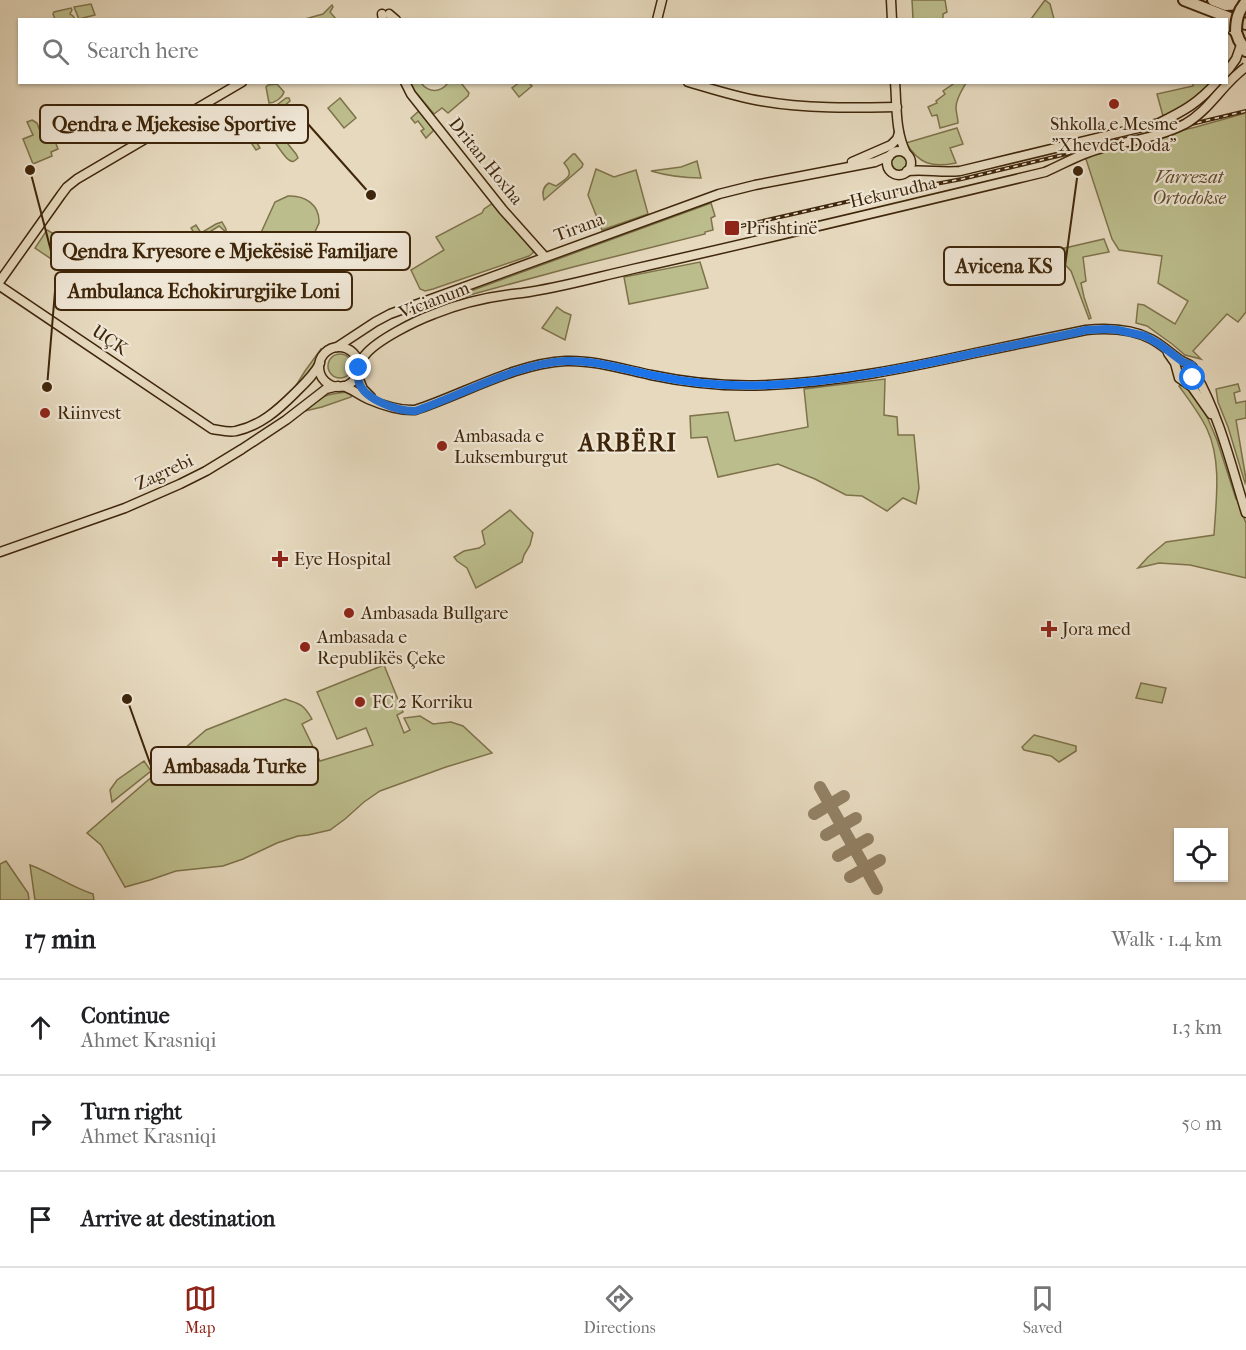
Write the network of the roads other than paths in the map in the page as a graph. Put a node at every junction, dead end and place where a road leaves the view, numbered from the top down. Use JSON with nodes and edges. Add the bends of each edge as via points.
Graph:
{"nodes":[{"id":1,"x":662,"y":0,"type":"edge"},
{"id":2,"x":667,"y":0,"type":"edge"},
{"id":3,"x":891,"y":0,"type":"edge"},
{"id":4,"x":1172,"y":0,"type":"edge"},
{"id":5,"x":1184,"y":0,"type":"edge"},
{"id":6,"x":1201,"y":0,"type":"edge"},
{"id":7,"x":1213,"y":0,"type":"edge"},
{"id":8,"x":1242,"y":16,"type":"edge"},
{"id":9,"x":658,"y":18,"type":"edge"},
{"id":10,"x":662,"y":18,"type":"edge"},
{"id":11,"x":892,"y":18,"type":"edge"},
{"id":12,"x":1218,"y":18,"type":"edge"},
{"id":13,"x":1228,"y":22,"type":"edge"},
{"id":14,"x":1244,"y":48,"type":"edge"},
{"id":15,"x":1246,"y":67,"type":"edge"},
{"id":16,"x":1228,"y":71,"type":"edge"},
{"id":17,"x":240,"y":84,"type":"edge"},
{"id":18,"x":406,"y":84,"type":"edge"},
{"id":19,"x":695,"y":84,"type":"edge"},
{"id":20,"x":896,"y":84,"type":"edge"},
{"id":21,"x":1215,"y":84,"type":"edge"},
{"id":22,"x":1228,"y":84,"type":"edge"},
{"id":23,"x":1228,"y":84,"type":"edge"},
{"id":24,"x":897,"y":107,"type":"junction"},
{"id":25,"x":899,"y":134,"type":"junction"},
{"id":26,"x":906,"y":153,"type":"junction"},
{"id":27,"x":891,"y":154,"type":"junction"},
{"id":28,"x":911,"y":161,"type":"junction"},
{"id":29,"x":889,"y":170,"type":"junction"},
{"id":30,"x":825,"y":171,"type":"junction"},
{"id":31,"x":907,"y":171,"type":"junction"},
{"id":32,"x":937,"y":171,"type":"junction"},
{"id":33,"x":545,"y":257,"type":"junction"},
{"id":34,"x":0,"y":281,"type":"edge"},
{"id":35,"x":0,"y":286,"type":"edge"},
{"id":36,"x":522,"y":293,"type":"joint"},
{"id":37,"x":352,"y":338,"type":"junction"},
{"id":38,"x":337,"y":347,"type":"junction"},
{"id":39,"x":1163,"y":347,"type":"junction"},
{"id":40,"x":357,"y":355,"type":"junction"},
{"id":41,"x":1185,"y":363,"type":"junction"},
{"id":42,"x":1177,"y":369,"type":"junction"},
{"id":43,"x":358,"y":372,"type":"junction"},
{"id":44,"x":1195,"y":373,"type":"junction"},
{"id":45,"x":321,"y":379,"type":"junction"},
{"id":46,"x":1185,"y":381,"type":"junction"},
{"id":47,"x":340,"y":386,"type":"junction"},
{"id":48,"x":381,"y":403,"type":"junction"},
{"id":49,"x":1220,"y":427,"type":"junction"},
{"id":50,"x":1246,"y":513,"type":"edge"},
{"id":51,"x":0,"y":552,"type":"edge"}],
"edges":[{"from":1,"to":9,"type":"main road"},
{"from":2,"to":10,"type":"main road"},
{"from":3,"to":11,"type":"main road"},
{"from":4,"to":12,"type":"highway"},
{"from":5,"to":8,"type":"highway"},
{"from":6,"to":8,"type":"highway"},
{"from":7,"to":8,"type":"highway"},
{"from":8,"to":13,"type":"highway"},
{"from":8,"to":14,"type":"highway"},
{"from":14,"to":16,"type":"main road"},
{"from":15,"to":22,"type":"main road","name":"Hekurudha","bridge":true},
{"from":17,"to":34,"type":"main road","via":[[67,187]]},
{"from":18,"to":33,"type":"main road","name":"Dritan Hoxha"},
{"from":19,"to":24,"type":"main road","via":[[773,103]]},
{"from":20,"to":24,"type":"main road"},
{"from":21,"to":32,"type":"main road","name":"Hekurudha","via":[[1194,105],[1150,125],[960,171]]},
{"from":23,"to":36,"type":"main road","name":"Hekurudha","bridge":true,"via":[[1185,124],[1087,153],[1045,172]]},
{"from":24,"to":25,"type":"main road"},
{"from":25,"to":26,"type":"main road"},
{"from":25,"to":27,"type":"main road"},
{"from":25,"to":30,"type":"main road","via":[[887,147]]},
{"from":26,"to":27,"type":"main road","name":"Hekurudha"},
{"from":26,"to":28,"type":"main road","name":"Hekurudha"},
{"from":27,"to":29,"type":"main road","name":"Hekurudha"},
{"from":27,"to":30,"type":"main road","name":"Tirana","via":[[875,162]]},
{"from":28,"to":31,"type":"main road","name":"Hekurudha"},
{"from":28,"to":32,"type":"main road","name":"Hekurudha"},
{"from":29,"to":30,"type":"main road","name":"Tirana","via":[[876,166]]},
{"from":29,"to":31,"type":"main road","name":"Hekurudha","via":[[896,174]]},
{"from":30,"to":33,"type":"main road","name":"Tirana","via":[[719,195]]},
{"from":31,"to":32,"type":"main road","name":"Hekurudha"},
{"from":33,"to":37,"type":"main road","name":"Tirana","via":[[390,314]]},
{"from":35,"to":45,"type":"main road","name":"UÇK","via":[[212,429],[228,432],[246,428],[270,416]]},
{"from":36,"to":40,"type":"main road","name":"Vicianum","via":[[488,297],[434,314]]},
{"from":37,"to":38,"type":"main road","name":"Tirana"},
{"from":37,"to":40,"type":"main road","via":[[350,345]]},
{"from":38,"to":40,"type":"main road"},
{"from":38,"to":45,"type":"main road","via":[[324,355]]},
{"from":39,"to":41,"type":"main road"},
{"from":39,"to":42,"type":"main road"},
{"from":39,"to":48,"type":"main road","via":[[1130,332],[1086,330],[940,362],[843,378],[768,385],[696,382],[566,361],[517,371],[415,411]]},
{"from":40,"to":43,"type":"main road"},
{"from":41,"to":42,"type":"main road"},
{"from":41,"to":44,"type":"main road","via":[[1192,365]]},
{"from":42,"to":46,"type":"main road","via":[[1179,378]]},
{"from":43,"to":47,"type":"main road","via":[[352,382]]},
{"from":43,"to":48,"type":"main road","via":[[363,389]]},
{"from":44,"to":46,"type":"main road"},
{"from":44,"to":49,"type":"main road"},
{"from":45,"to":47,"type":"main road","name":"Zagrebi"},
{"from":45,"to":51,"type":"main road","name":"Zagrebi","via":[[286,420],[224,461],[125,508]]},
{"from":46,"to":49,"type":"main road"},
{"from":47,"to":48,"type":"main road"},
{"from":49,"to":50,"type":"main road"}]}
